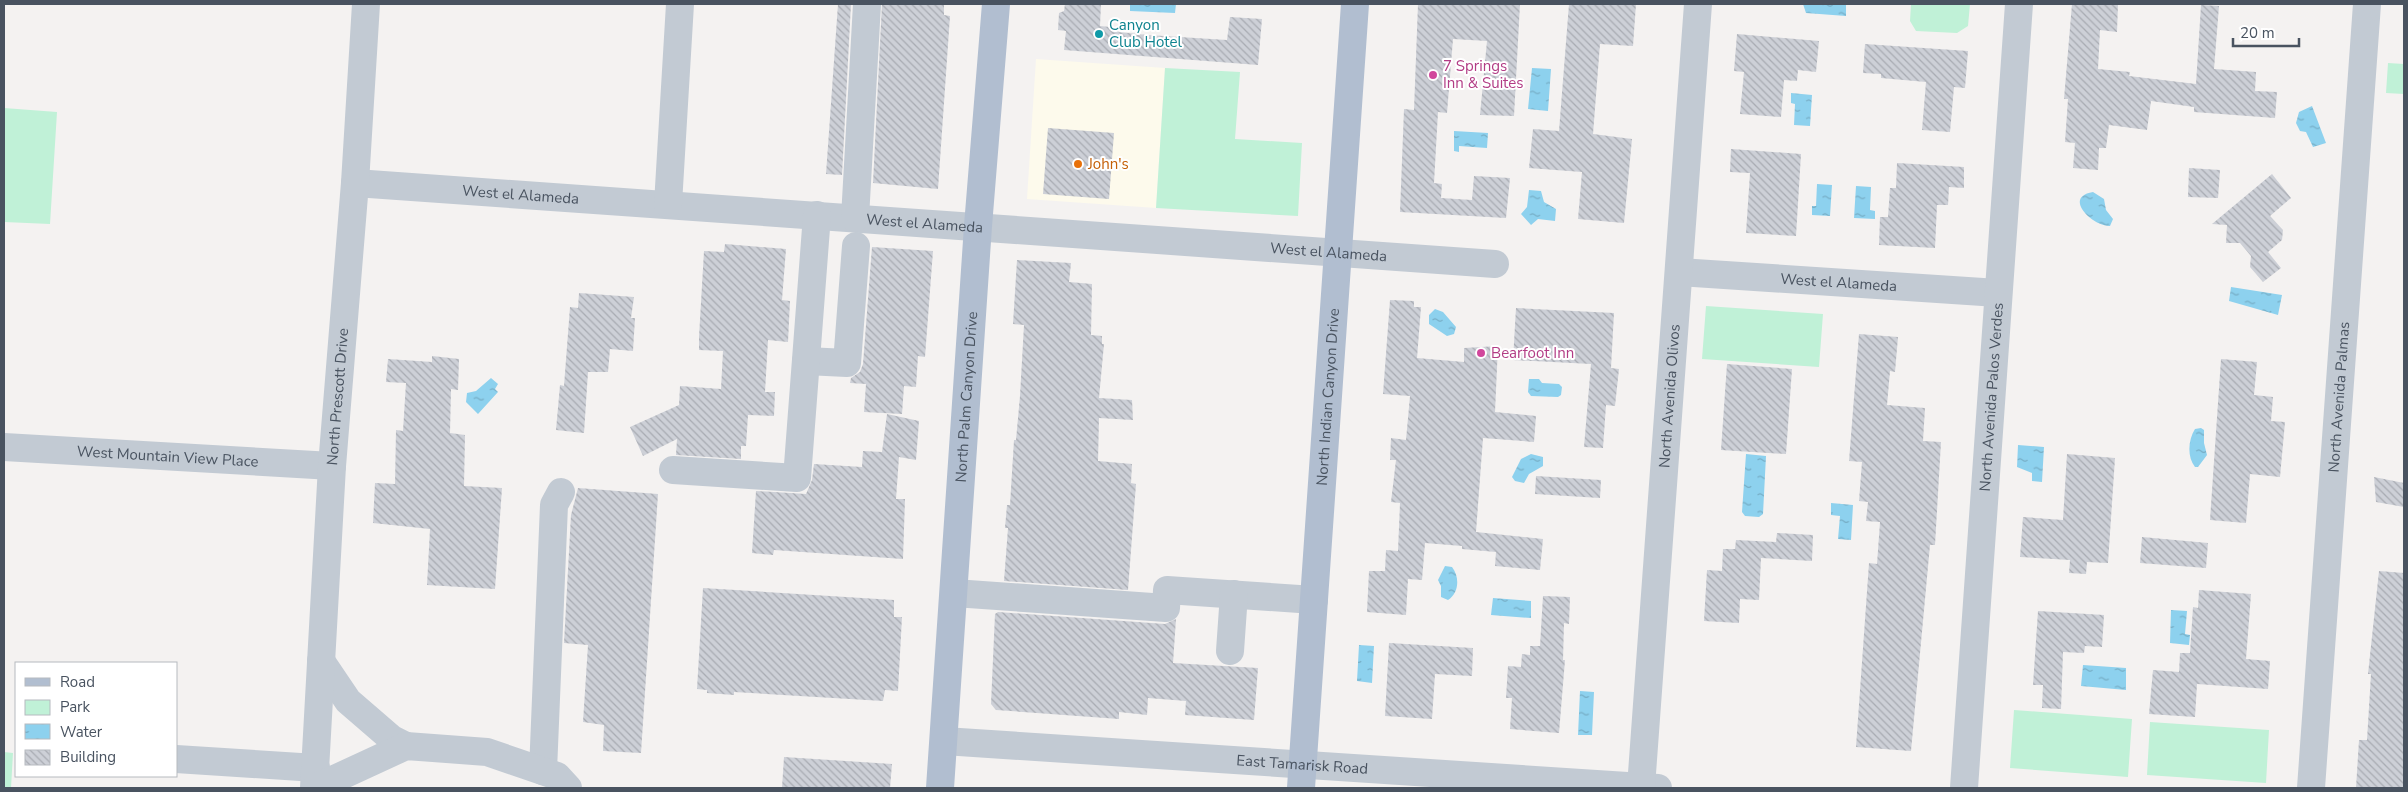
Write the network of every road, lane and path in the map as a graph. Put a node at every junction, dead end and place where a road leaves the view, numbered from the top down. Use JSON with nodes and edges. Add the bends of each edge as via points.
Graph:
{"nodes":[{"id":1,"x":366,"y":4,"type":"edge"},
{"id":2,"x":680,"y":4,"type":"edge"},
{"id":3,"x":867,"y":4,"type":"edge"},
{"id":4,"x":996,"y":4,"type":"edge"},
{"id":5,"x":1355,"y":4,"type":"edge"},
{"id":6,"x":1698,"y":4,"type":"edge"},
{"id":7,"x":2019,"y":4,"type":"edge"},
{"id":8,"x":2367,"y":4,"type":"edge"},
{"id":9,"x":355,"y":183,"type":"junction"},
{"id":10,"x":668,"y":204,"type":"junction"},
{"id":11,"x":817,"y":215,"type":"junction"},
{"id":12,"x":854,"y":218,"type":"junction"},
{"id":13,"x":978,"y":226,"type":"junction"},
{"id":14,"x":856,"y":246,"type":"dead end"},
{"id":15,"x":1337,"y":253,"type":"junction"},
{"id":16,"x":1495,"y":264,"type":"dead end"},
{"id":17,"x":1679,"y":272,"type":"junction"},
{"id":18,"x":1998,"y":294,"type":"junction"},
{"id":19,"x":806,"y":361,"type":"junction"},
{"id":20,"x":4,"y":447,"type":"edge"},
{"id":21,"x":332,"y":466,"type":"junction"},
{"id":22,"x":672,"y":470,"type":"dead end"},
{"id":23,"x":561,"y":492,"type":"dead end"},
{"id":24,"x":954,"y":593,"type":"junction"},
{"id":25,"x":1234,"y":594,"type":"junction"},
{"id":26,"x":1314,"y":600,"type":"junction"},
{"id":27,"x":1230,"y":651,"type":"dead end"},
{"id":28,"x":321,"y":661,"type":"junction"},
{"id":29,"x":944,"y":741,"type":"junction"},
{"id":30,"x":406,"y":746,"type":"junction"},
{"id":31,"x":178,"y":759,"type":"edge"},
{"id":32,"x":543,"y":771,"type":"junction"},
{"id":33,"x":1302,"y":777,"type":"edge"},
{"id":34,"x":315,"y":781,"type":"edge"},
{"id":35,"x":568,"y":788,"type":"edge"},
{"id":36,"x":940,"y":788,"type":"edge"},
{"id":37,"x":1651,"y":788,"type":"edge"},
{"id":38,"x":1964,"y":788,"type":"edge"},
{"id":39,"x":2311,"y":788,"type":"edge"}],
"edges":[{"from":1,"to":9,"type":"street","name":"North Prescott Drive"},
{"from":2,"to":10,"type":"street"},
{"from":3,"to":12,"type":"street"},
{"from":4,"to":13,"type":"main road","name":"North Palm Canyon Drive"},
{"from":5,"to":15,"type":"main road","name":"North Indian Canyon Drive"},
{"from":6,"to":17,"type":"street","name":"North Avenida Olivos"},
{"from":7,"to":18,"type":"street","name":"North Avenida Palos Verdes"},
{"from":8,"to":39,"type":"street","name":"North Avenida Palmas"},
{"from":9,"to":10,"type":"street","name":"West el Alameda"},
{"from":9,"to":21,"type":"street","name":"North Prescott Drive"},
{"from":10,"to":11,"type":"street","name":"West el Alameda"},
{"from":11,"to":12,"type":"street","name":"West el Alameda"},
{"from":11,"to":19,"type":"street"},
{"from":12,"to":13,"type":"street","name":"West el Alameda"},
{"from":13,"to":15,"type":"street","name":"West el Alameda"},
{"from":13,"to":24,"type":"main road","name":"North Palm Canyon Drive"},
{"from":14,"to":19,"type":"street","via":[[848,363]]},
{"from":15,"to":16,"type":"street","name":"West el Alameda"},
{"from":15,"to":26,"type":"main road","name":"North Indian Canyon Drive"},
{"from":17,"to":18,"type":"street","name":"West el Alameda"},
{"from":17,"to":37,"type":"street","name":"North Avenida Olivos"},
{"from":18,"to":38,"type":"street","name":"North Avenida Palos Verdes"},
{"from":19,"to":22,"type":"street","via":[[797,478]]},
{"from":20,"to":21,"type":"street","name":"West Mountain View Place"},
{"from":21,"to":28,"type":"street","name":"North Prescott Drive"},
{"from":23,"to":32,"type":"street","via":[[554,506]]},
{"from":24,"to":25,"type":"street","via":[[1166,608],[1167,590]]},
{"from":24,"to":29,"type":"main road","name":"North Palm Canyon Drive"},
{"from":25,"to":26,"type":"street"},
{"from":25,"to":27,"type":"street"},
{"from":26,"to":33,"type":"main road","name":"North Indian Canyon Drive"},
{"from":28,"to":30,"type":"street","via":[[348,701],[392,739]]},
{"from":28,"to":34,"type":"street","name":"North Prescott Drive"},
{"from":29,"to":33,"type":"street","name":"East Tamarisk Road"},
{"from":29,"to":36,"type":"main road","name":"North Palm Canyon Drive"},
{"from":30,"to":32,"type":"street","via":[[487,752]]},
{"from":30,"to":34,"type":"street"},
{"from":31,"to":34,"type":"street"},
{"from":32,"to":35,"type":"street","via":[[557,776]]},
{"from":33,"to":37,"type":"street","name":"East Tamarisk Road"}]}
